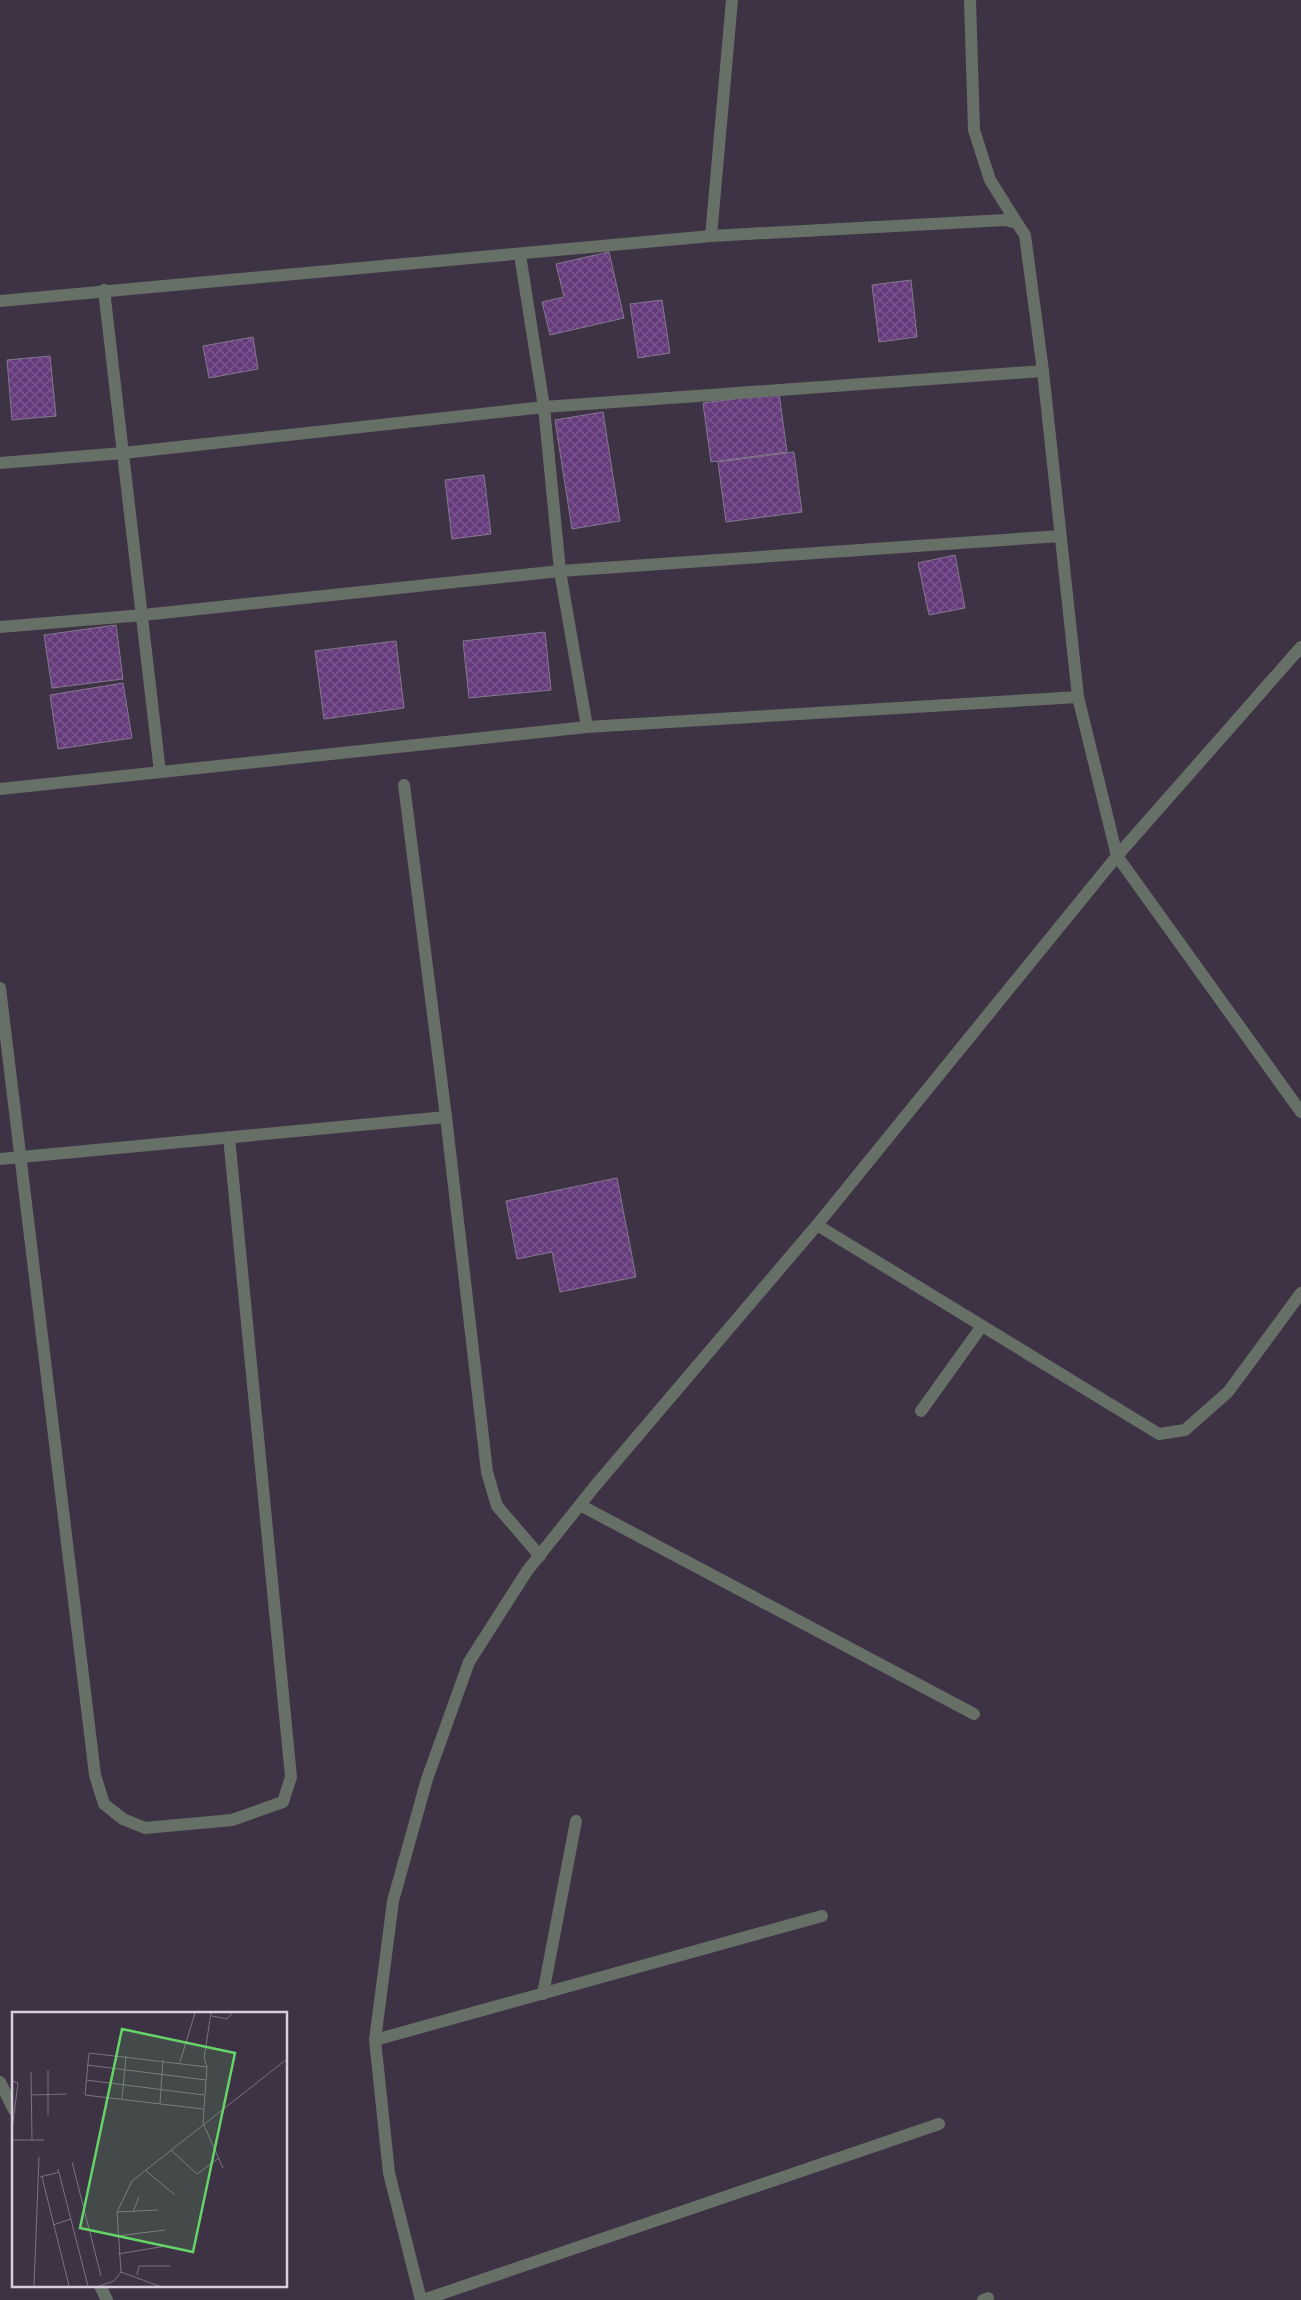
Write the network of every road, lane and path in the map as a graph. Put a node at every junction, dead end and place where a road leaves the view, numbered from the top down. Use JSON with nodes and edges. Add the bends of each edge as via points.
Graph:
{"nodes":[{"id":1,"x":732,"y":0,"type":"edge"},
{"id":2,"x":970,"y":0,"type":"edge"},
{"id":3,"x":1017,"y":223,"type":"junction"},
{"id":4,"x":711,"y":236,"type":"junction"},
{"id":5,"x":520,"y":255,"type":"junction"},
{"id":6,"x":104,"y":290,"type":"junction"},
{"id":7,"x":0,"y":302,"type":"edge"},
{"id":8,"x":1043,"y":371,"type":"junction"},
{"id":9,"x":544,"y":407,"type":"junction"},
{"id":10,"x":123,"y":453,"type":"junction"},
{"id":11,"x":0,"y":463,"type":"edge"},
{"id":12,"x":1060,"y":536,"type":"junction"},
{"id":13,"x":560,"y":571,"type":"junction"},
{"id":14,"x":143,"y":615,"type":"junction"},
{"id":15,"x":0,"y":627,"type":"edge"},
{"id":16,"x":1301,"y":647,"type":"edge"},
{"id":17,"x":1078,"y":697,"type":"junction"},
{"id":18,"x":587,"y":727,"type":"junction"},
{"id":19,"x":160,"y":772,"type":"junction"},
{"id":20,"x":404,"y":785,"type":"dead end"},
{"id":21,"x":0,"y":790,"type":"edge"},
{"id":22,"x":1117,"y":856,"type":"junction"},
{"id":23,"x":0,"y":988,"type":"edge"},
{"id":24,"x":1301,"y":1112,"type":"edge"},
{"id":25,"x":446,"y":1116,"type":"junction"},
{"id":26,"x":229,"y":1137,"type":"junction"},
{"id":27,"x":21,"y":1157,"type":"junction"},
{"id":28,"x":0,"y":1159,"type":"edge"},
{"id":29,"x":817,"y":1225,"type":"junction"},
{"id":30,"x":1301,"y":1294,"type":"edge"},
{"id":31,"x":982,"y":1326,"type":"junction"},
{"id":32,"x":921,"y":1410,"type":"dead end"},
{"id":33,"x":580,"y":1505,"type":"junction"},
{"id":34,"x":540,"y":1556,"type":"junction"},
{"id":35,"x":974,"y":1714,"type":"dead end"},
{"id":36,"x":576,"y":1822,"type":"dead end"},
{"id":37,"x":822,"y":1916,"type":"dead end"},
{"id":38,"x":543,"y":1994,"type":"junction"},
{"id":39,"x":375,"y":2040,"type":"junction"},
{"id":40,"x":0,"y":2082,"type":"edge"},
{"id":41,"x":12,"y":2106,"type":"edge"},
{"id":42,"x":939,"y":2124,"type":"dead end"},
{"id":43,"x":101,"y":2288,"type":"edge"},
{"id":44,"x":107,"y":2300,"type":"edge"},
{"id":45,"x":422,"y":2300,"type":"edge"}],
"edges":[{"from":1,"to":4,"type":"street"},
{"from":2,"to":3,"type":"street","via":[[974,130],[990,180]]},
{"from":3,"to":4,"type":"street","via":[[1005,220]]},
{"from":3,"to":8,"type":"street","via":[[1025,235]]},
{"from":4,"to":5,"type":"street"},
{"from":5,"to":6,"type":"street"},
{"from":5,"to":9,"type":"street"},
{"from":6,"to":7,"type":"street"},
{"from":6,"to":10,"type":"street"},
{"from":8,"to":9,"type":"street"},
{"from":8,"to":12,"type":"street"},
{"from":9,"to":10,"type":"street"},
{"from":9,"to":13,"type":"street"},
{"from":10,"to":11,"type":"street"},
{"from":10,"to":14,"type":"street"},
{"from":12,"to":13,"type":"street"},
{"from":12,"to":17,"type":"street"},
{"from":13,"to":14,"type":"street"},
{"from":13,"to":18,"type":"street"},
{"from":14,"to":15,"type":"street"},
{"from":14,"to":19,"type":"street"},
{"from":16,"to":22,"type":"street"},
{"from":17,"to":18,"type":"street"},
{"from":17,"to":22,"type":"street"},
{"from":18,"to":19,"type":"street"},
{"from":19,"to":21,"type":"street"},
{"from":20,"to":25,"type":"street"},
{"from":22,"to":24,"type":"street"},
{"from":22,"to":29,"type":"street"},
{"from":23,"to":27,"type":"street"},
{"from":25,"to":26,"type":"street"},
{"from":25,"to":34,"type":"street","via":[[487,1472],[497,1506]]},
{"from":26,"to":27,"type":"street"},
{"from":26,"to":27,"type":"street","via":[[291,1778],[283,1802],[232,1820],[145,1828],[123,1820],[104,1804],[95,1775]]},
{"from":27,"to":28,"type":"street"},
{"from":29,"to":31,"type":"street"},
{"from":29,"to":33,"type":"street"},
{"from":30,"to":31,"type":"street","via":[[1228,1392],[1184,1430],[1159,1434]]},
{"from":31,"to":32,"type":"street"},
{"from":33,"to":34,"type":"street"},
{"from":33,"to":35,"type":"street"},
{"from":34,"to":39,"type":"street","via":[[469,1662],[427,1779],[393,1901]]},
{"from":36,"to":38,"type":"street"},
{"from":37,"to":38,"type":"street"},
{"from":38,"to":39,"type":"street"},
{"from":39,"to":45,"type":"street","via":[[389,2173]]},
{"from":40,"to":41,"type":"street"},
{"from":42,"to":45,"type":"street"},
{"from":43,"to":44,"type":"street"}]}
